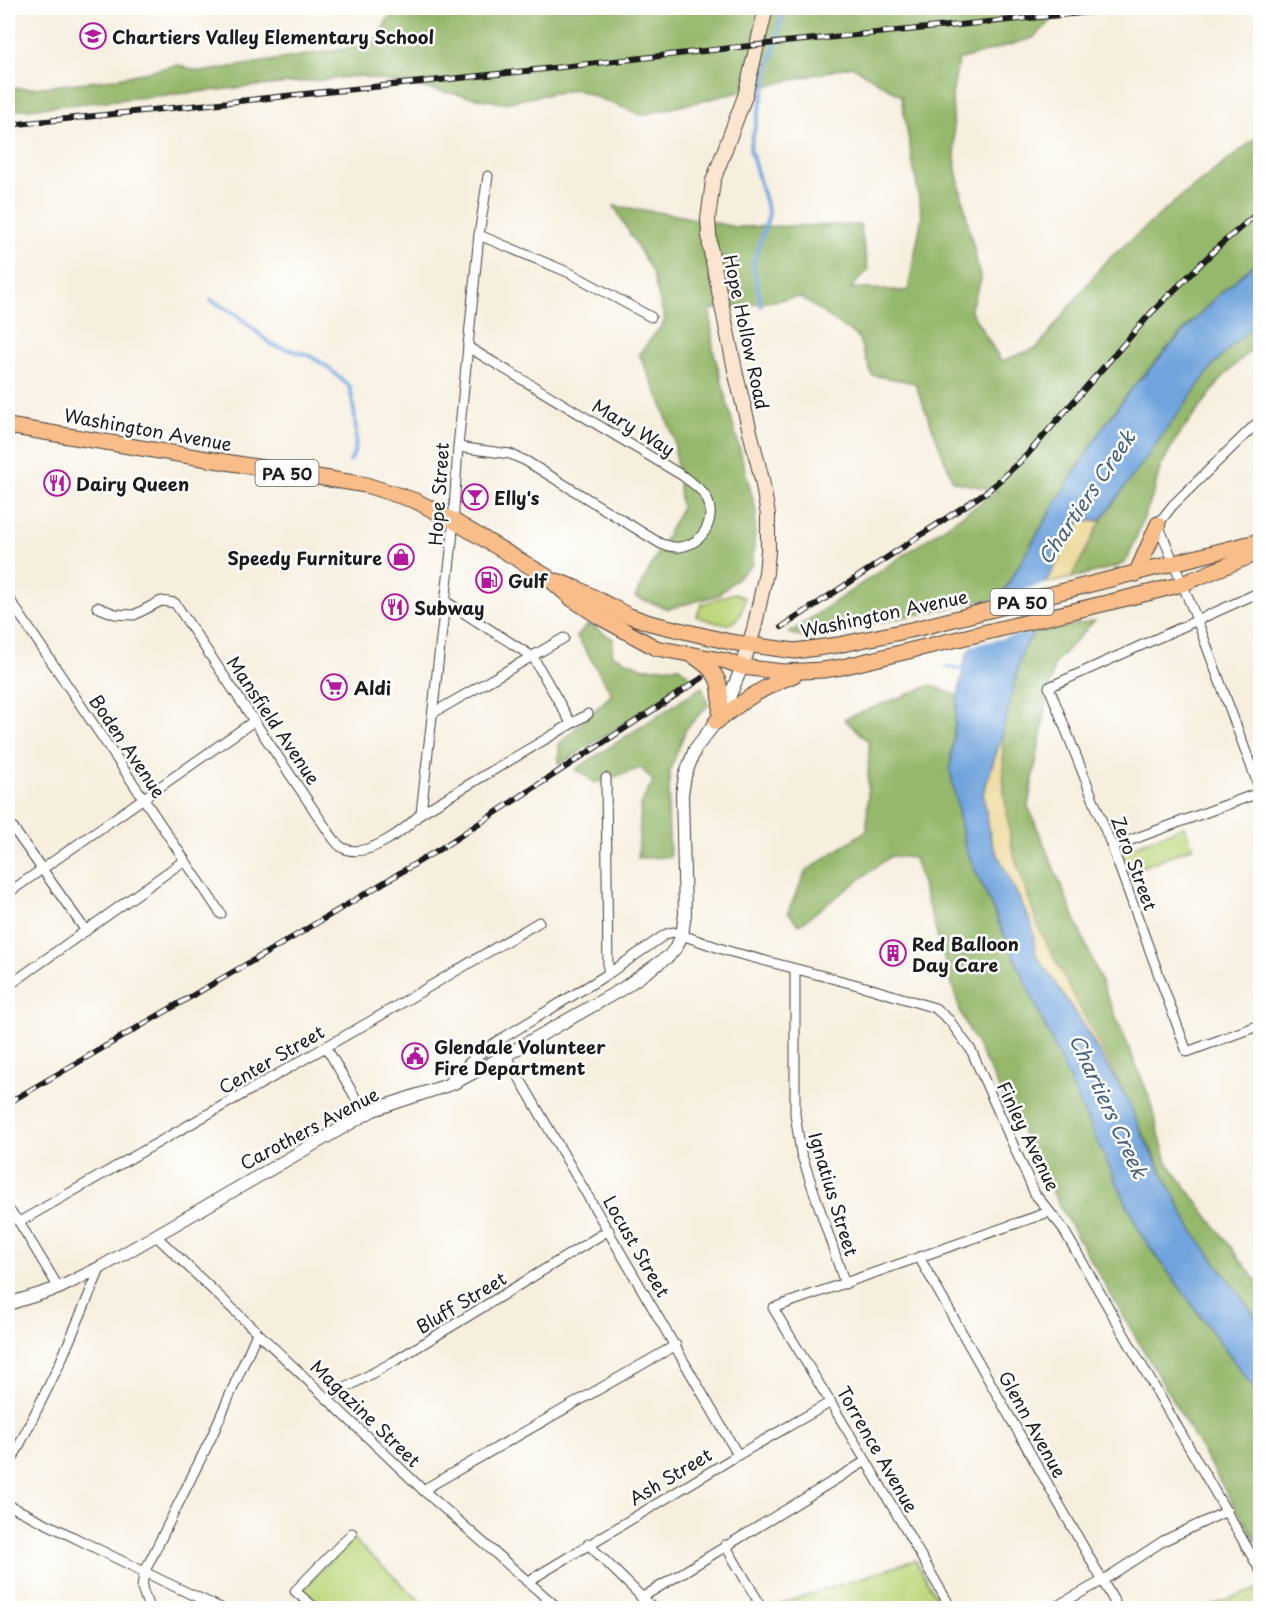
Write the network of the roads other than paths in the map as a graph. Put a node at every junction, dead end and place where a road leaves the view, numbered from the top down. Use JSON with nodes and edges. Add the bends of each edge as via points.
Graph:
{"nodes":[{"id":1,"x":766,"y":8,"type":"edge"},
{"id":2,"x":488,"y":176,"type":"dead end"},
{"id":3,"x":479,"y":235,"type":"junction"},
{"id":4,"x":651,"y":316,"type":"dead end"},
{"id":5,"x":468,"y":346,"type":"junction"},
{"id":6,"x":1260,"y":420,"type":"edge"},
{"id":7,"x":8,"y":426,"type":"edge"},
{"id":8,"x":458,"y":447,"type":"junction"},
{"id":9,"x":452,"y":520,"type":"junction"},
{"id":10,"x":1158,"y":524,"type":"junction"},
{"id":11,"x":1260,"y":541,"type":"edge"},
{"id":12,"x":1260,"y":552,"type":"edge"},
{"id":13,"x":1174,"y":564,"type":"junction"},
{"id":14,"x":1133,"y":574,"type":"junction"},
{"id":15,"x":546,"y":576,"type":"junction"},
{"id":16,"x":1182,"y":584,"type":"junction"},
{"id":17,"x":1260,"y":592,"type":"edge"},
{"id":18,"x":8,"y":597,"type":"edge"},
{"id":19,"x":445,"y":601,"type":"junction"},
{"id":20,"x":97,"y":608,"type":"dead end"},
{"id":21,"x":1197,"y":620,"type":"junction"},
{"id":22,"x":564,"y":638,"type":"dead end"},
{"id":23,"x":749,"y":645,"type":"junction"},
{"id":24,"x":690,"y":654,"type":"junction"},
{"id":25,"x":532,"y":657,"type":"junction"},
{"id":26,"x":742,"y":667,"type":"junction"},
{"id":27,"x":803,"y":672,"type":"junction"},
{"id":28,"x":433,"y":714,"type":"junction"},
{"id":29,"x":588,"y":714,"type":"dead end"},
{"id":30,"x":718,"y":718,"type":"junction"},
{"id":31,"x":254,"y":721,"type":"junction"},
{"id":32,"x":571,"y":723,"type":"junction"},
{"id":33,"x":606,"y":778,"type":"dead end"},
{"id":34,"x":1260,"y":793,"type":"edge"},
{"id":35,"x":143,"y":797,"type":"junction"},
{"id":36,"x":421,"y":813,"type":"junction"},
{"id":37,"x":8,"y":821,"type":"edge"},
{"id":38,"x":1112,"y":847,"type":"junction"},
{"id":39,"x":185,"y":860,"type":"junction"},
{"id":40,"x":42,"y":869,"type":"junction"},
{"id":41,"x":8,"y":893,"type":"edge"},
{"id":42,"x":220,"y":914,"type":"dead end"},
{"id":43,"x":539,"y":922,"type":"dead end"},
{"id":44,"x":86,"y":931,"type":"junction"},
{"id":45,"x":682,"y":935,"type":"junction"},
{"id":46,"x":795,"y":969,"type":"junction"},
{"id":47,"x":608,"y":974,"type":"junction"},
{"id":48,"x":8,"y":986,"type":"edge"},
{"id":49,"x":1260,"y":1025,"type":"edge"},
{"id":50,"x":326,"y":1047,"type":"junction"},
{"id":51,"x":506,"y":1055,"type":"junction"},
{"id":52,"x":445,"y":1086,"type":"junction"},
{"id":53,"x":365,"y":1114,"type":"junction"},
{"id":54,"x":8,"y":1209,"type":"edge"},
{"id":55,"x":1049,"y":1212,"type":"junction"},
{"id":56,"x":19,"y":1222,"type":"junction"},
{"id":57,"x":609,"y":1230,"type":"junction"},
{"id":58,"x":156,"y":1236,"type":"junction"},
{"id":59,"x":919,"y":1257,"type":"junction"},
{"id":60,"x":101,"y":1267,"type":"junction"},
{"id":61,"x":845,"y":1284,"type":"junction"},
{"id":62,"x":59,"y":1288,"type":"junction"},
{"id":63,"x":8,"y":1304,"type":"edge"},
{"id":64,"x":257,"y":1333,"type":"junction"},
{"id":65,"x":676,"y":1345,"type":"junction"},
{"id":66,"x":327,"y":1398,"type":"junction"},
{"id":67,"x":831,"y":1402,"type":"junction"},
{"id":68,"x":738,"y":1455,"type":"junction"},
{"id":69,"x":866,"y":1461,"type":"junction"},
{"id":70,"x":8,"y":1468,"type":"edge"},
{"id":71,"x":423,"y":1490,"type":"junction"},
{"id":72,"x":8,"y":1505,"type":"edge"},
{"id":73,"x":1227,"y":1511,"type":"junction"},
{"id":74,"x":352,"y":1533,"type":"dead end"},
{"id":75,"x":588,"y":1544,"type":"junction"},
{"id":76,"x":725,"y":1545,"type":"junction"},
{"id":77,"x":1260,"y":1570,"type":"edge"},
{"id":78,"x":144,"y":1573,"type":"junction"},
{"id":79,"x":1102,"y":1581,"type":"junction"},
{"id":80,"x":527,"y":1582,"type":"junction"},
{"id":81,"x":641,"y":1598,"type":"junction"},
{"id":82,"x":758,"y":1601,"type":"dead end"},
{"id":83,"x":149,"y":1608,"type":"edge"},
{"id":84,"x":221,"y":1608,"type":"edge"},
{"id":85,"x":315,"y":1608,"type":"edge"},
{"id":86,"x":555,"y":1608,"type":"edge"},
{"id":87,"x":653,"y":1608,"type":"edge"},
{"id":88,"x":951,"y":1608,"type":"edge"},
{"id":89,"x":1053,"y":1608,"type":"edge"},
{"id":90,"x":1118,"y":1608,"type":"edge"}],
"edges":[{"from":1,"to":23,"type":"main road","name":"Hope Hollow Road","via":[[744,96],[712,182],[708,219],[736,375],[768,515],[766,573]]},
{"from":2,"to":3,"type":"street","name":"Hope Street"},
{"from":3,"to":4,"type":"street","via":[[570,273]]},
{"from":3,"to":5,"type":"street","name":"Hope Street"},
{"from":5,"to":8,"type":"street","name":"Hope Street"},
{"from":5,"to":8,"type":"street","name":"Mary Way","via":[[683,476],[704,493],[710,506],[710,521],[693,543],[679,547],[661,544],[526,461],[510,454]]},
{"from":6,"to":10,"type":"street"},
{"from":7,"to":9,"type":"main road","name":"Washington Avenue","number":"PA 50","via":[[366,485],[416,501]]},
{"from":8,"to":9,"type":"street","name":"Hope Street"},
{"from":9,"to":15,"type":"main road","name":"Washington Avenue","number":"PA 50"},
{"from":9,"to":19,"type":"street","name":"Hope Street"},
{"from":10,"to":13,"type":"street"},
{"from":10,"to":14,"type":"main road"},
{"from":11,"to":13,"type":"main road","number":"PA 50"},
{"from":12,"to":16,"type":"main road","number":"PA 50"},
{"from":13,"to":14,"type":"main road","number":"PA 50"},
{"from":13,"to":16,"type":"street"},
{"from":14,"to":23,"type":"main road","name":"Washington Avenue","number":"PA 50","via":[[915,629],[814,649]]},
{"from":15,"to":23,"type":"main road","name":"Washington Avenue","number":"PA 50","via":[[650,623]]},
{"from":15,"to":24,"type":"main road","name":"Washington Avenue","number":"PA 50","via":[[572,599],[636,638],[656,648]]},
{"from":16,"to":21,"type":"street"},
{"from":16,"to":27,"type":"main road","name":"Washington Avenue","number":"PA 50","via":[[910,652]]},
{"from":17,"to":21,"type":"street"},
{"from":18,"to":35,"type":"street","name":"Boden Avenue"},
{"from":19,"to":25,"type":"street"},
{"from":19,"to":28,"type":"street","name":"Hope Street"},
{"from":20,"to":31,"type":"street","name":"Mansfield Avenue","via":[[134,615],[161,601],[175,603]]},
{"from":21,"to":34,"type":"street"},
{"from":21,"to":38,"type":"street","name":"Zero Street","via":[[1049,687]]},
{"from":22,"to":25,"type":"street"},
{"from":23,"to":26,"type":"main road","name":"Hope Hollow Road"},
{"from":24,"to":26,"type":"main road","name":"Washington Avenue","number":"PA 50"},
{"from":24,"to":30,"type":"main road","via":[[717,677]]},
{"from":25,"to":28,"type":"street"},
{"from":25,"to":32,"type":"street"},
{"from":26,"to":27,"type":"main road","name":"Washington Avenue","number":"PA 50"},
{"from":26,"to":30,"type":"street"},
{"from":27,"to":30,"type":"main road","via":[[758,690]]},
{"from":28,"to":36,"type":"street","name":"Hope Street"},
{"from":29,"to":32,"type":"street","name":"Mansfield Avenue"},
{"from":30,"to":45,"type":"street","via":[[695,748],[682,794]]},
{"from":31,"to":35,"type":"street"},
{"from":31,"to":36,"type":"street","name":"Mansfield Avenue","via":[[338,845],[363,849],[386,841]]},
{"from":32,"to":36,"type":"street","name":"Mansfield Avenue"},
{"from":33,"to":47,"type":"street"},
{"from":34,"to":38,"type":"street"},
{"from":35,"to":39,"type":"street","name":"Boden Avenue"},
{"from":35,"to":40,"type":"street"},
{"from":37,"to":40,"type":"street"},
{"from":38,"to":49,"type":"street","name":"Zero Street","via":[[1187,1052]]},
{"from":39,"to":42,"type":"street","name":"Boden Avenue"},
{"from":39,"to":44,"type":"street"},
{"from":40,"to":41,"type":"street"},
{"from":40,"to":44,"type":"street"},
{"from":43,"to":50,"type":"street","name":"Center Street"},
{"from":44,"to":48,"type":"street"},
{"from":45,"to":46,"type":"street","name":"Finley Avenue"},
{"from":45,"to":47,"type":"street","via":[[666,934]]},
{"from":45,"to":51,"type":"street","name":"Carothers Avenue","via":[[669,956],[622,989]]},
{"from":46,"to":55,"type":"street","name":"Finley Avenue","via":[[935,1008],[949,1020],[971,1050],[1035,1194]]},
{"from":46,"to":61,"type":"street","name":"Ignatius Street","via":[[796,1124],[801,1153]]},
{"from":47,"to":52,"type":"street","via":[[493,1044]]},
{"from":50,"to":53,"type":"street"},
{"from":50,"to":56,"type":"street","name":"Center Street"},
{"from":51,"to":52,"type":"street","name":"Carothers Avenue"},
{"from":51,"to":57,"type":"street","name":"Locust Street"},
{"from":52,"to":53,"type":"street","name":"Carothers Avenue"},
{"from":53,"to":58,"type":"street","name":"Carothers Avenue"},
{"from":54,"to":56,"type":"street"},
{"from":55,"to":59,"type":"street"},
{"from":55,"to":73,"type":"street","name":"Finley Avenue","via":[[1062,1227]]},
{"from":56,"to":62,"type":"street"},
{"from":57,"to":65,"type":"street","name":"Locust Street"},
{"from":57,"to":66,"type":"street","name":"Bluff Street"},
{"from":58,"to":60,"type":"street","name":"Carothers Avenue"},
{"from":58,"to":64,"type":"street","name":"Magazine Street"},
{"from":59,"to":61,"type":"street"},
{"from":59,"to":79,"type":"street","name":"Glenn Avenue"},
{"from":60,"to":62,"type":"street","name":"Carothers Avenue"},
{"from":60,"to":70,"type":"street"},
{"from":61,"to":67,"type":"street","name":"Torrence Avenue","via":[[773,1308]]},
{"from":62,"to":63,"type":"street","name":"Carothers Avenue"},
{"from":64,"to":66,"type":"street","name":"Magazine Street"},
{"from":64,"to":78,"type":"street","via":[[212,1438]]},
{"from":65,"to":68,"type":"street","name":"Locust Street"},
{"from":65,"to":71,"type":"street"},
{"from":66,"to":71,"type":"street","name":"Magazine Street"},
{"from":67,"to":68,"type":"street","name":"Ash Street"},
{"from":67,"to":69,"type":"street","name":"Torrence Avenue"},
{"from":68,"to":75,"type":"street","name":"Ash Street"},
{"from":69,"to":76,"type":"street"},
{"from":69,"to":88,"type":"street","name":"Torrence Avenue"},
{"from":71,"to":80,"type":"street","name":"Magazine Street"},
{"from":72,"to":78,"type":"street"},
{"from":73,"to":77,"type":"street","name":"Finley Avenue"},
{"from":73,"to":79,"type":"street","via":[[1163,1542]]},
{"from":74,"to":85,"type":"street","via":[[295,1591]]},
{"from":75,"to":80,"type":"street","name":"Ash Street"},
{"from":75,"to":81,"type":"street"},
{"from":76,"to":81,"type":"street"},
{"from":76,"to":82,"type":"street"},
{"from":78,"to":83,"type":"street","via":[[142,1588]]},
{"from":78,"to":84,"type":"street"},
{"from":79,"to":89,"type":"street"},
{"from":79,"to":90,"type":"street","name":"Glenn Avenue"},
{"from":80,"to":86,"type":"street","name":"Magazine Street"},
{"from":81,"to":87,"type":"street"}]}
